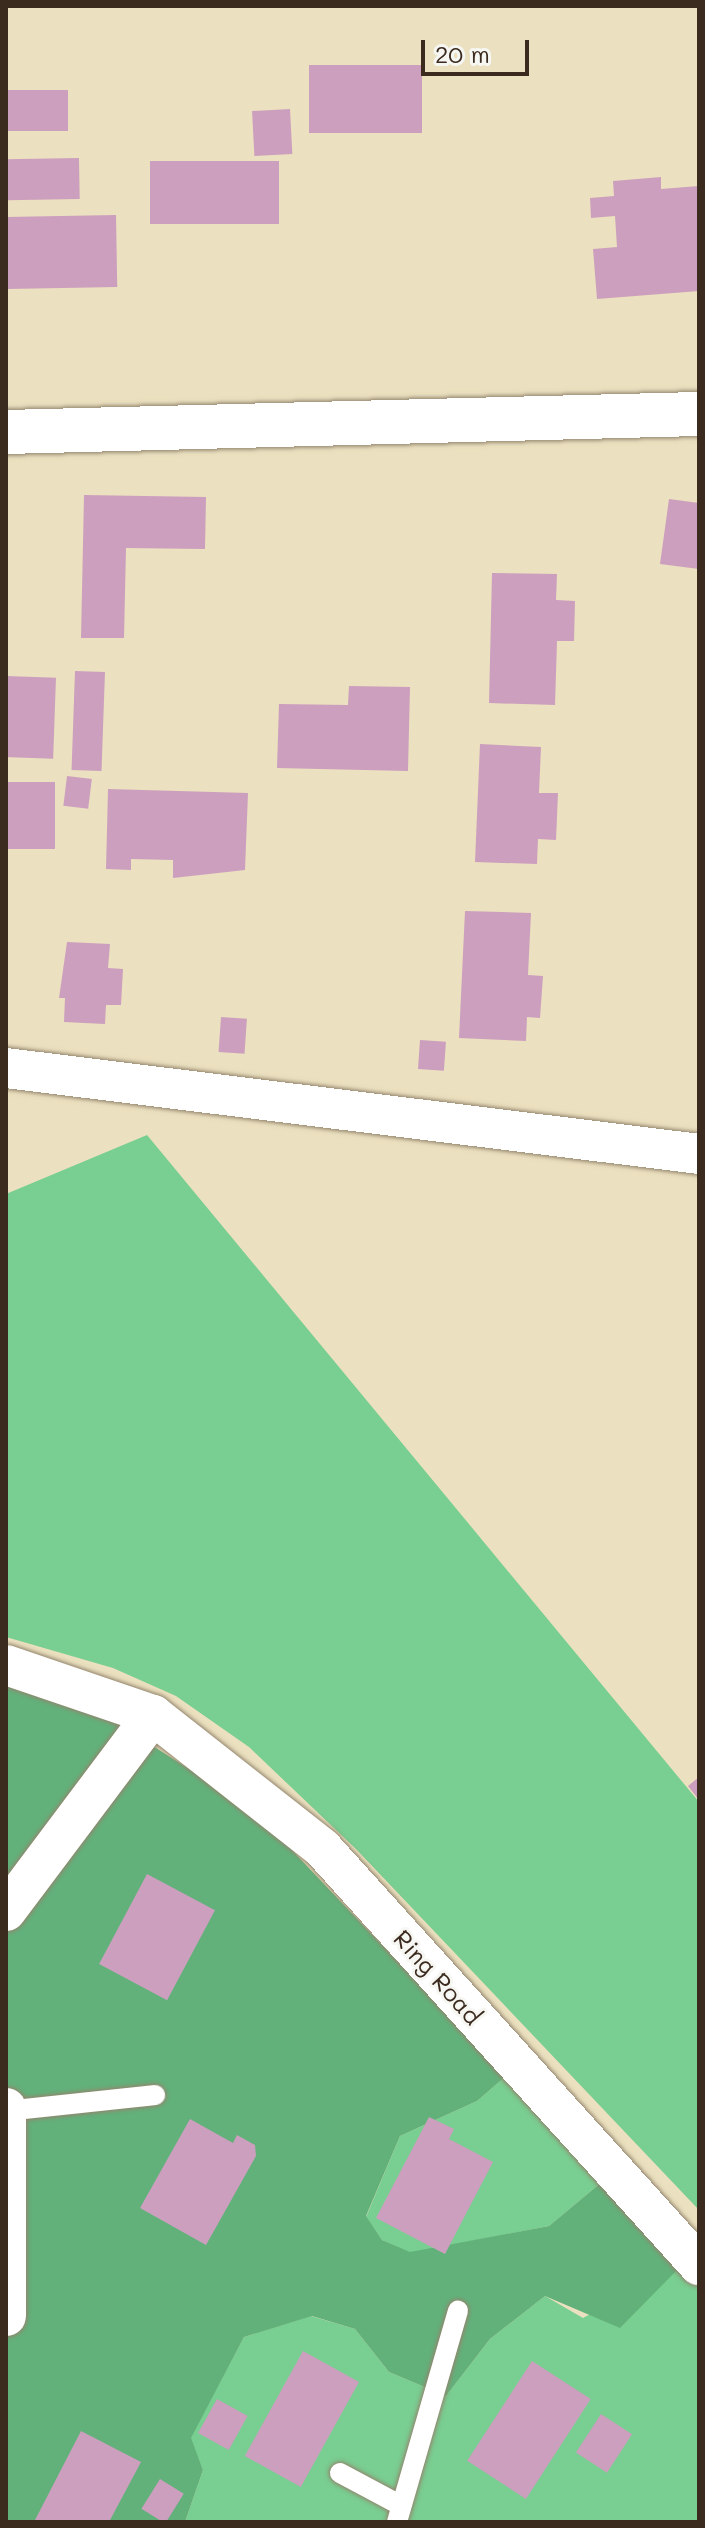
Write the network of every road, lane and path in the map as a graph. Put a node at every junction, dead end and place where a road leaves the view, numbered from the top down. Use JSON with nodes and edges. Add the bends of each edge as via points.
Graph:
{"nodes":[{"id":1,"x":699,"y":414,"type":"edge"},
{"id":2,"x":6,"y":432,"type":"edge"},
{"id":3,"x":6,"y":1068,"type":"edge"},
{"id":4,"x":699,"y":1154,"type":"edge"},
{"id":5,"x":6,"y":1665,"type":"edge"},
{"id":6,"x":153,"y":1715,"type":"junction"},
{"id":7,"x":6,"y":1911,"type":"edge"},
{"id":8,"x":155,"y":2095,"type":"dead end"},
{"id":9,"x":6,"y":2110,"type":"edge"},
{"id":10,"x":699,"y":2265,"type":"edge"},
{"id":11,"x":458,"y":2311,"type":"dead end"},
{"id":12,"x":6,"y":2316,"type":"edge"},
{"id":13,"x":340,"y":2473,"type":"dead end"},
{"id":14,"x":399,"y":2513,"type":"edge"}],
"edges":[{"from":1,"to":2,"type":"street"},
{"from":3,"to":4,"type":"street"},
{"from":5,"to":6,"type":"street","name":"Ring Road"},
{"from":6,"to":7,"type":"street"},
{"from":6,"to":10,"type":"street","name":"Ring Road","via":[[323,1849]]},
{"from":8,"to":9,"type":"lane"},
{"from":9,"to":12,"type":"street"},
{"from":11,"to":14,"type":"lane"},
{"from":13,"to":14,"type":"lane"}]}
